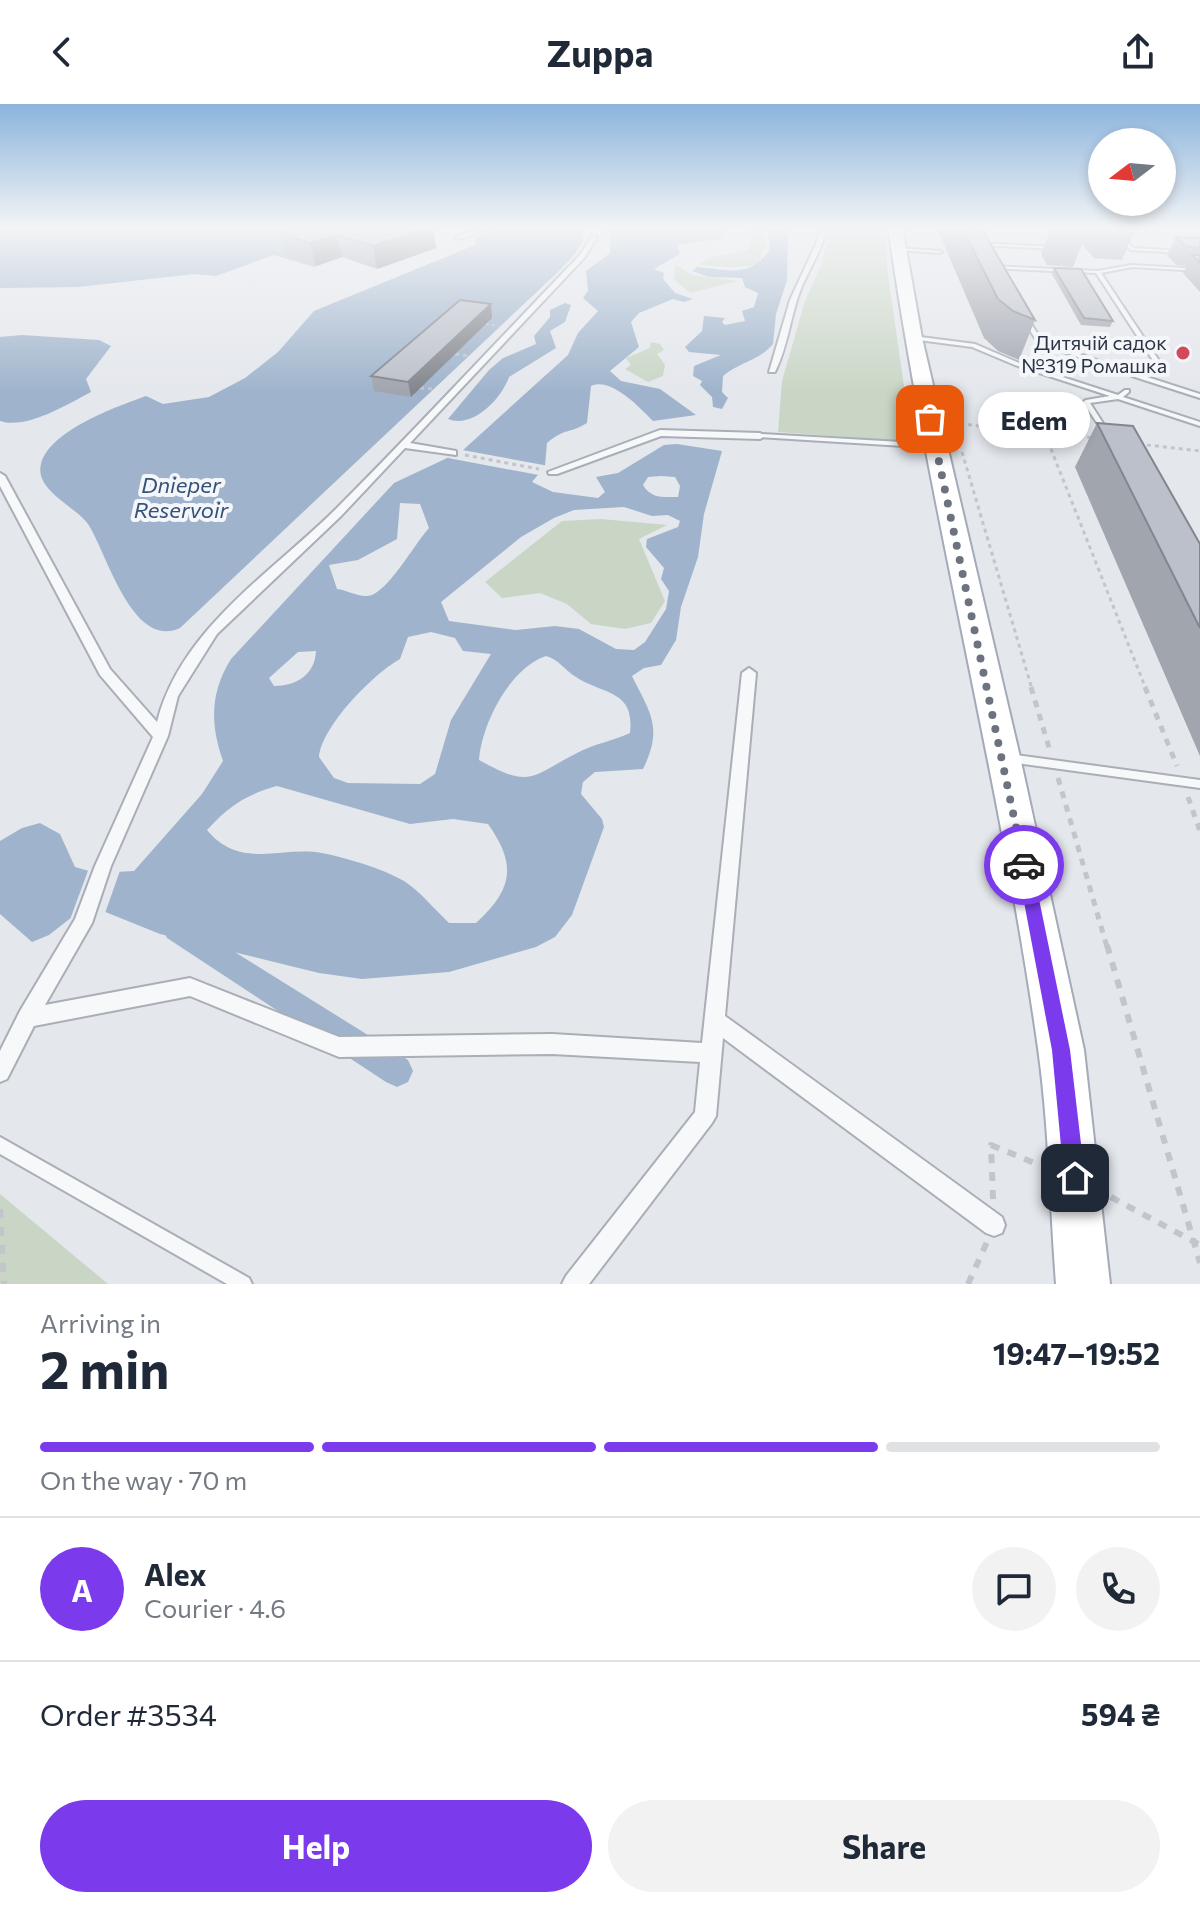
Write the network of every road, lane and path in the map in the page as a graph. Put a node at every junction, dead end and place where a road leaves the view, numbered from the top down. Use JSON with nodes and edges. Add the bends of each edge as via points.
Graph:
{"nodes":[{"id":1,"x":560,"y":281,"type":"edge"},
{"id":2,"x":802,"y":281,"type":"edge"},
{"id":3,"x":903,"y":281,"type":"edge"},
{"id":4,"x":1104,"y":281,"type":"edge"},
{"id":5,"x":1014,"y":318,"type":"edge"},
{"id":6,"x":486,"y":324,"type":"edge"},
{"id":7,"x":500,"y":326,"type":"dead end"},
{"id":8,"x":913,"y":338,"type":"junction"},
{"id":9,"x":455,"y":354,"type":"dead end"},
{"id":10,"x":469,"y":356,"type":"dead end"},
{"id":11,"x":772,"y":370,"type":"dead end"},
{"id":12,"x":1140,"y":380,"type":"junction"},
{"id":13,"x":420,"y":388,"type":"dead end"},
{"id":14,"x":434,"y":389,"type":"dead end"},
{"id":15,"x":1127,"y":391,"type":"dead end"},
{"id":16,"x":1200,"y":396,"type":"edge"},
{"id":17,"x":1119,"y":397,"type":"junction"},
{"id":18,"x":1200,"y":424,"type":"edge"},
{"id":19,"x":1045,"y":434,"type":"junction"},
{"id":20,"x":947,"y":435,"type":"junction"},
{"id":21,"x":760,"y":436,"type":"joint"},
{"id":22,"x":1112,"y":441,"type":"junction"},
{"id":23,"x":405,"y":445,"type":"junction"},
{"id":24,"x":1200,"y":451,"type":"edge"},
{"id":25,"x":452,"y":453,"type":"joint"},
{"id":26,"x":553,"y":472,"type":"joint"},
{"id":27,"x":0,"y":476,"type":"edge"},
{"id":28,"x":749,"y":673,"type":"dead end"},
{"id":29,"x":161,"y":736,"type":"junction"},
{"id":30,"x":1003,"y":757,"type":"junction"},
{"id":31,"x":1054,"y":765,"type":"junction"},
{"id":32,"x":1183,"y":782,"type":"junction"},
{"id":33,"x":1200,"y":784,"type":"edge"},
{"id":34,"x":1200,"y":831,"type":"edge"},
{"id":35,"x":27,"y":1018,"type":"junction"},
{"id":36,"x":713,"y":1019,"type":"junction"},
{"id":37,"x":710,"y":1053,"type":"junction"},
{"id":38,"x":0,"y":1072,"type":"edge"},
{"id":39,"x":0,"y":1145,"type":"edge"},
{"id":40,"x":0,"y":1209,"type":"edge"},
{"id":41,"x":994,"y":1225,"type":"joint"},
{"id":42,"x":1197,"y":1243,"type":"edge"},
{"id":43,"x":1200,"y":1263,"type":"edge"},
{"id":44,"x":4,"y":1284,"type":"edge"},
{"id":45,"x":243,"y":1284,"type":"edge"},
{"id":46,"x":574,"y":1284,"type":"edge"},
{"id":47,"x":968,"y":1284,"type":"edge"},
{"id":48,"x":1083,"y":1284,"type":"edge"}],
"edges":[{"from":1,"to":23,"type":"street"},
{"from":2,"to":11,"type":"street","via":[[785,344]]},
{"from":3,"to":8,"type":"main road"},
{"from":4,"to":12,"type":"lane","via":[[1157,362]]},
{"from":5,"to":12,"type":"lane","via":[[1028,323],[1040,342]]},
{"from":6,"to":7,"type":"path"},
{"from":8,"to":17,"type":"lane","via":[[973,345]]},
{"from":8,"to":20,"type":"main road"},
{"from":9,"to":10,"type":"path"},
{"from":12,"to":16,"type":"lane"},
{"from":13,"to":14,"type":"path"},
{"from":15,"to":17,"type":"lane"},
{"from":17,"to":18,"type":"lane"},
{"from":17,"to":22,"type":"lane","via":[[1086,402]]},
{"from":19,"to":20,"type":"path"},
{"from":19,"to":22,"type":"path"},
{"from":19,"to":32,"type":"path"},
{"from":20,"to":21,"type":"lane"},
{"from":20,"to":30,"type":"main road"},
{"from":20,"to":31,"type":"path"},
{"from":21,"to":26,"type":"street","via":[[660,433]]},
{"from":22,"to":24,"type":"path"},
{"from":23,"to":25,"type":"street"},
{"from":23,"to":29,"type":"street","via":[[212,631],[171,695]]},
{"from":25,"to":26,"type":"path"},
{"from":27,"to":29,"type":"street","via":[[105,672]]},
{"from":28,"to":36,"type":"street"},
{"from":29,"to":35,"type":"street","via":[[83,923]]},
{"from":30,"to":31,"type":"lane"},
{"from":30,"to":48,"type":"main road","via":[[1061,1050]]},
{"from":31,"to":32,"type":"lane"},
{"from":31,"to":42,"type":"path"},
{"from":32,"to":33,"type":"lane"},
{"from":32,"to":34,"type":"path"},
{"from":35,"to":37,"type":"street","via":[[190,987],[339,1047],[552,1044]]},
{"from":35,"to":38,"type":"street"},
{"from":36,"to":37,"type":"street"},
{"from":36,"to":41,"type":"street"},
{"from":37,"to":46,"type":"street","via":[[705,1116]]},
{"from":39,"to":45,"type":"lane"},
{"from":40,"to":44,"type":"path"},
{"from":41,"to":47,"type":"path"},
{"from":42,"to":43,"type":"path"}]}
